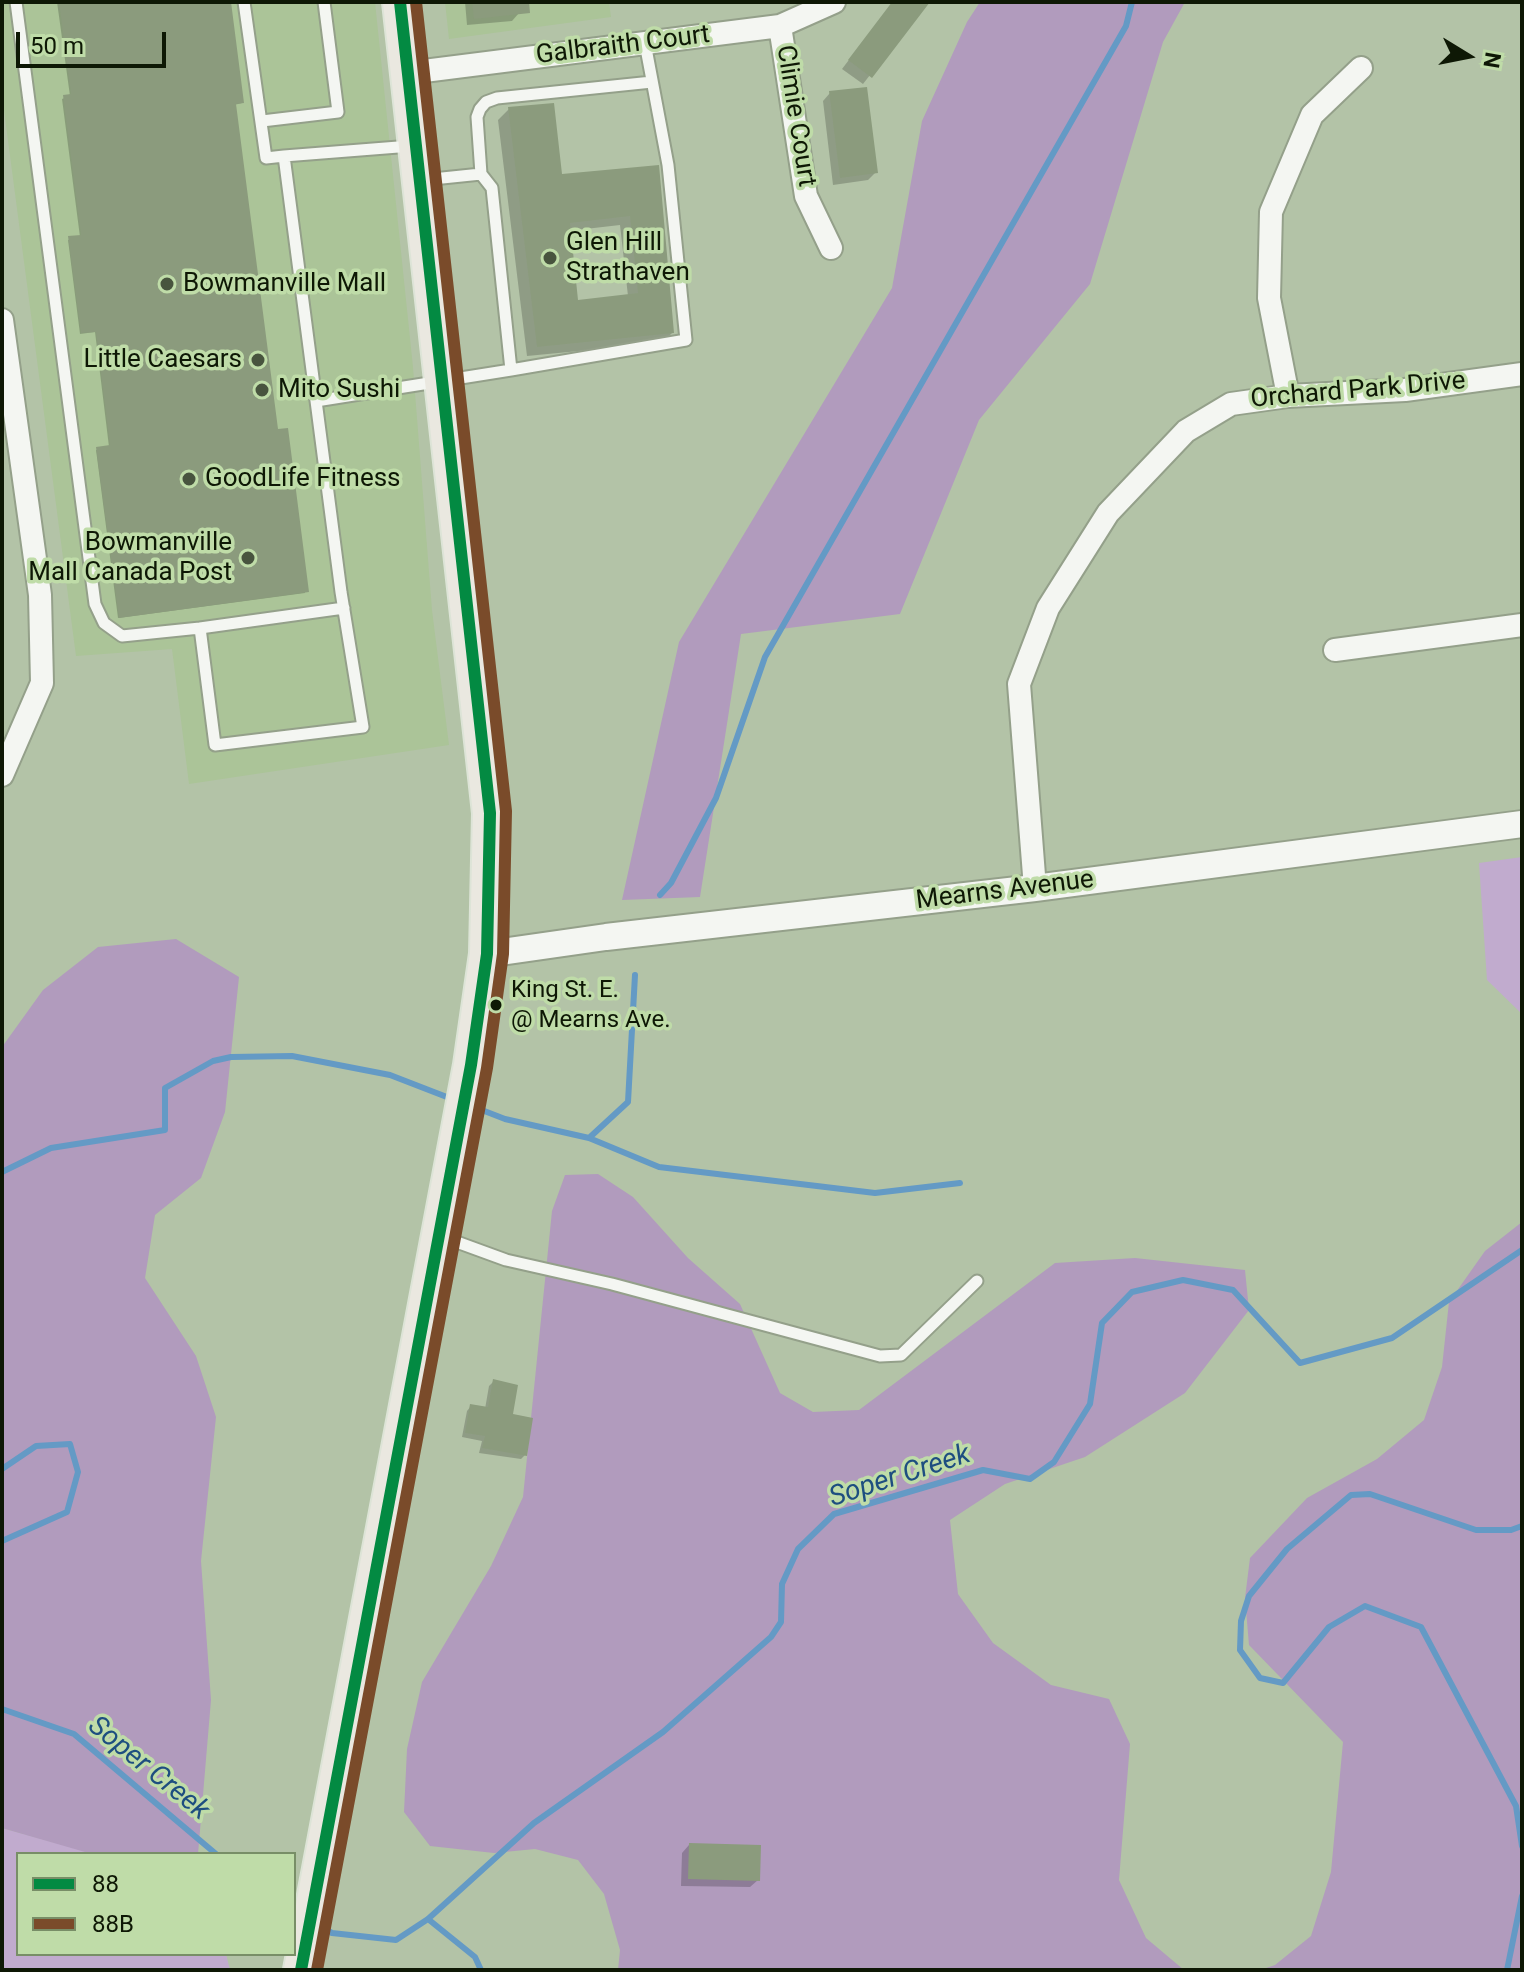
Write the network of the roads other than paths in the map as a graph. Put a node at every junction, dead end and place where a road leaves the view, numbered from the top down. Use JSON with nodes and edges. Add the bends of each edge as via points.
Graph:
{"nodes":[{"id":1,"x":16,"y":2,"type":"edge"},
{"id":2,"x":244,"y":2,"type":"edge"},
{"id":3,"x":324,"y":2,"type":"edge"},
{"id":4,"x":400,"y":2,"type":"edge"},
{"id":5,"x":834,"y":2,"type":"edge"},
{"id":6,"x":780,"y":26,"type":"junction"},
{"id":7,"x":645,"y":43,"type":"junction"},
{"id":8,"x":1361,"y":68,"type":"dead end"},
{"id":9,"x":408,"y":73,"type":"junction"},
{"id":10,"x":652,"y":82,"type":"junction"},
{"id":11,"x":262,"y":121,"type":"junction"},
{"id":12,"x":414,"y":146,"type":"junction"},
{"id":13,"x":284,"y":156,"type":"junction"},
{"id":14,"x":481,"y":174,"type":"junction"},
{"id":15,"x":418,"y":181,"type":"junction"},
{"id":16,"x":831,"y":248,"type":"dead end"},
{"id":17,"x":2,"y":320,"type":"edge"},
{"id":18,"x":511,"y":370,"type":"junction"},
{"id":19,"x":1522,"y":374,"type":"edge"},
{"id":20,"x":442,"y":383,"type":"junction"},
{"id":21,"x":1288,"y":396,"type":"junction"},
{"id":22,"x":316,"y":401,"type":"junction"},
{"id":23,"x":344,"y":608,"type":"junction"},
{"id":24,"x":1522,"y":625,"type":"edge"},
{"id":25,"x":200,"y":628,"type":"junction"},
{"id":26,"x":1335,"y":650,"type":"dead end"},
{"id":27,"x":2,"y":775,"type":"edge"},
{"id":28,"x":1522,"y":824,"type":"edge"},
{"id":29,"x":1035,"y":888,"type":"junction"},
{"id":30,"x":487,"y":954,"type":"junction"},
{"id":31,"x":439,"y":1236,"type":"junction"},
{"id":32,"x":977,"y":1281,"type":"dead end"},
{"id":33,"x":302,"y":1966,"type":"edge"}],
"edges":[{"from":1,"to":25,"type":"lane","via":[[95,604],[104,623],[122,636]]},
{"from":2,"to":11,"type":"lane"},
{"from":3,"to":11,"type":"lane","via":[[338,112]]},
{"from":4,"to":9,"type":"main road"},
{"from":5,"to":6,"type":"street","name":"Galbraith Court"},
{"from":6,"to":7,"type":"street","name":"Galbraith Court"},
{"from":6,"to":16,"type":"street","name":"Climie Court","via":[[806,196]]},
{"from":7,"to":9,"type":"street","name":"Galbraith Court"},
{"from":7,"to":10,"type":"lane"},
{"from":8,"to":21,"type":"street","via":[[1312,115],[1271,212],[1269,298]]},
{"from":9,"to":12,"type":"main road"},
{"from":10,"to":14,"type":"lane","via":[[486,102],[477,117]]},
{"from":10,"to":18,"type":"lane","via":[[668,165],[686,340]]},
{"from":11,"to":13,"type":"lane","via":[[266,158]]},
{"from":12,"to":13,"type":"lane"},
{"from":12,"to":15,"type":"main road"},
{"from":13,"to":22,"type":"lane"},
{"from":14,"to":15,"type":"lane"},
{"from":14,"to":18,"type":"lane","via":[[492,188]]},
{"from":15,"to":20,"type":"main road"},
{"from":17,"to":27,"type":"street","via":[[40,595],[42,683]]},
{"from":18,"to":20,"type":"lane"},
{"from":19,"to":21,"type":"street","name":"Orchard Park Drive","via":[[1405,390]]},
{"from":20,"to":22,"type":"lane"},
{"from":20,"to":30,"type":"main road","via":[[490,813]]},
{"from":21,"to":29,"type":"street","name":"Orchard Park Drive","via":[[1231,404],[1186,431],[1108,513],[1048,608],[1019,684]]},
{"from":22,"to":23,"type":"lane"},
{"from":23,"to":25,"type":"lane"},
{"from":23,"to":25,"type":"lane","via":[[363,727],[215,745]]},
{"from":24,"to":26,"type":"street"},
{"from":28,"to":29,"type":"street","name":"Mearns Avenue"},
{"from":29,"to":30,"type":"street","name":"Mearns Avenue"},
{"from":30,"to":31,"type":"main road"},
{"from":31,"to":32,"type":"lane","via":[[506,1260],[880,1356],[901,1355]]},
{"from":31,"to":33,"type":"main road"}]}
